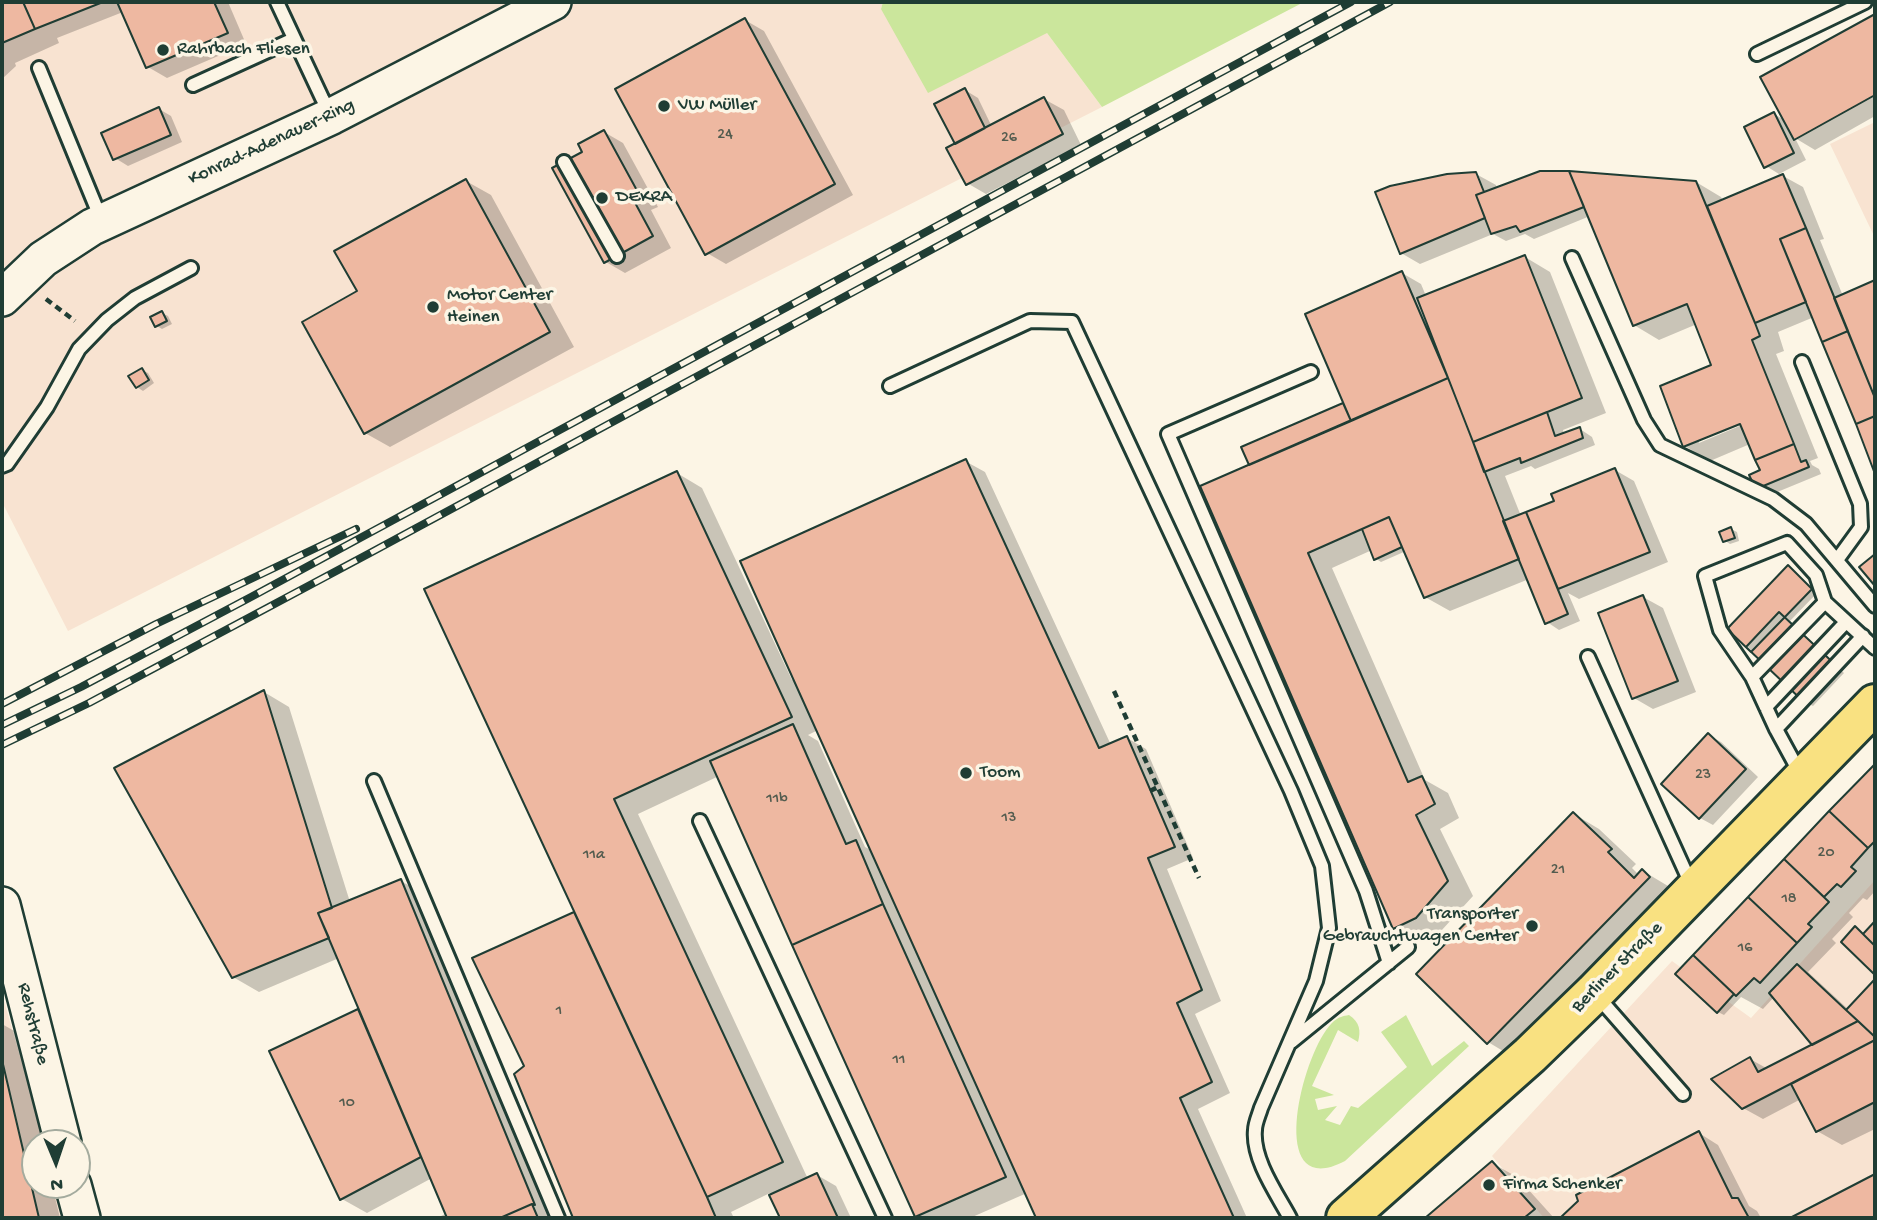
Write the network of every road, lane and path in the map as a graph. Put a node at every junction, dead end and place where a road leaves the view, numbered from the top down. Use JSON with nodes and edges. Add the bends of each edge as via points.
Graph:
{"nodes":[{"id":1,"x":277,"y":2,"type":"edge"},
{"id":2,"x":553,"y":2,"type":"edge"},
{"id":3,"x":1865,"y":2,"type":"edge"},
{"id":4,"x":294,"y":39,"type":"junction"},
{"id":5,"x":1756,"y":54,"type":"dead end"},
{"id":6,"x":38,"y":68,"type":"dead end"},
{"id":7,"x":193,"y":85,"type":"dead end"},
{"id":8,"x":332,"y":116,"type":"junction"},
{"id":9,"x":564,"y":162,"type":"dead end"},
{"id":10,"x":102,"y":223,"type":"junction"},
{"id":11,"x":617,"y":256,"type":"dead end"},
{"id":12,"x":1572,"y":258,"type":"dead end"},
{"id":13,"x":191,"y":268,"type":"dead end"},
{"id":14,"x":11,"y":289,"type":"edge"},
{"id":15,"x":92,"y":335,"type":"junction"},
{"id":16,"x":1802,"y":362,"type":"dead end"},
{"id":17,"x":1311,"y":372,"type":"dead end"},
{"id":18,"x":890,"y":386,"type":"dead end"},
{"id":19,"x":2,"y":466,"type":"edge"},
{"id":20,"x":1837,"y":560,"type":"junction"},
{"id":21,"x":1825,"y":602,"type":"junction"},
{"id":22,"x":1875,"y":606,"type":"edge"},
{"id":23,"x":1846,"y":622,"type":"junction"},
{"id":24,"x":1863,"y":636,"type":"junction"},
{"id":25,"x":1875,"y":648,"type":"edge"},
{"id":26,"x":1588,"y":657,"type":"dead end"},
{"id":27,"x":1752,"y":677,"type":"junction"},
{"id":28,"x":1115,"y":691,"type":"dead end"},
{"id":29,"x":1875,"y":704,"type":"edge"},
{"id":30,"x":1766,"y":707,"type":"junction"},
{"id":31,"x":1776,"y":729,"type":"junction"},
{"id":32,"x":1802,"y":777,"type":"junction"},
{"id":33,"x":374,"y":780,"type":"dead end"},
{"id":34,"x":1158,"y":787,"type":"junction"},
{"id":35,"x":1150,"y":791,"type":"dead end"},
{"id":36,"x":699,"y":821,"type":"dead end"},
{"id":37,"x":1199,"y":878,"type":"dead end"},
{"id":38,"x":1694,"y":891,"type":"junction"},
{"id":39,"x":2,"y":905,"type":"edge"},
{"id":40,"x":1408,"y":947,"type":"dead end"},
{"id":41,"x":1389,"y":963,"type":"junction"},
{"id":42,"x":1594,"y":993,"type":"junction"},
{"id":43,"x":1291,"y":1043,"type":"junction"},
{"id":44,"x":1683,"y":1094,"type":"dead end"},
{"id":45,"x":59,"y":1129,"type":"edge"},
{"id":46,"x":77,"y":1199,"type":"edge"},
{"id":47,"x":82,"y":1218,"type":"edge"},
{"id":48,"x":558,"y":1218,"type":"edge"},
{"id":49,"x":885,"y":1218,"type":"edge"},
{"id":50,"x":1290,"y":1218,"type":"edge"},
{"id":51,"x":1346,"y":1218,"type":"edge"}],
"edges":[{"from":1,"to":4,"type":"lane"},
{"from":2,"to":8,"type":"street","name":"Konrad-Adenauer-Ring"},
{"from":3,"to":5,"type":"lane"},
{"from":4,"to":7,"type":"lane"},
{"from":4,"to":8,"type":"lane"},
{"from":6,"to":10,"type":"lane"},
{"from":8,"to":10,"type":"street","name":"Konrad-Adenauer-Ring"},
{"from":9,"to":11,"type":"lane"},
{"from":10,"to":14,"type":"street","name":"Konrad-Adenauer-Ring","via":[[43,259]]},
{"from":12,"to":20,"type":"lane","via":[[1644,420],[1660,444],[1773,499],[1806,524]]},
{"from":13,"to":15,"type":"lane","via":[[135,298]]},
{"from":14,"to":15,"type":"path"},
{"from":15,"to":19,"type":"lane","via":[[79,349],[47,407]]},
{"from":16,"to":20,"type":"lane","via":[[1860,504],[1861,527]]},
{"from":17,"to":41,"type":"lane","via":[[1168,434],[1366,891]]},
{"from":18,"to":43,"type":"lane","via":[[1030,321],[1072,322],[1322,866],[1329,928],[1316,981]]},
{"from":20,"to":22,"type":"lane"},
{"from":21,"to":23,"type":"lane"},
{"from":21,"to":27,"type":"lane"},
{"from":21,"to":27,"type":"lane","via":[[1816,575],[1787,542],[1705,576],[1720,630]]},
{"from":23,"to":24,"type":"lane"},
{"from":23,"to":30,"type":"lane"},
{"from":24,"to":25,"type":"lane"},
{"from":24,"to":31,"type":"lane"},
{"from":26,"to":38,"type":"lane"},
{"from":27,"to":30,"type":"lane"},
{"from":28,"to":34,"type":"path"},
{"from":29,"to":32,"type":"main road","name":"Berliner Straße"},
{"from":30,"to":31,"type":"lane"},
{"from":31,"to":32,"type":"lane"},
{"from":32,"to":38,"type":"main road","name":"Berliner Straße"},
{"from":33,"to":48,"type":"lane"},
{"from":34,"to":35,"type":"path"},
{"from":34,"to":37,"type":"path"},
{"from":36,"to":49,"type":"lane"},
{"from":38,"to":42,"type":"main road","name":"Berliner Straße"},
{"from":39,"to":45,"type":"street","name":"Rehstraße"},
{"from":40,"to":41,"type":"lane"},
{"from":41,"to":43,"type":"lane"},
{"from":42,"to":44,"type":"lane"},
{"from":42,"to":51,"type":"main road","name":"Berliner Straße"},
{"from":43,"to":50,"type":"lane","via":[[1255,1130],[1258,1154]]},
{"from":46,"to":47,"type":"street"}]}
